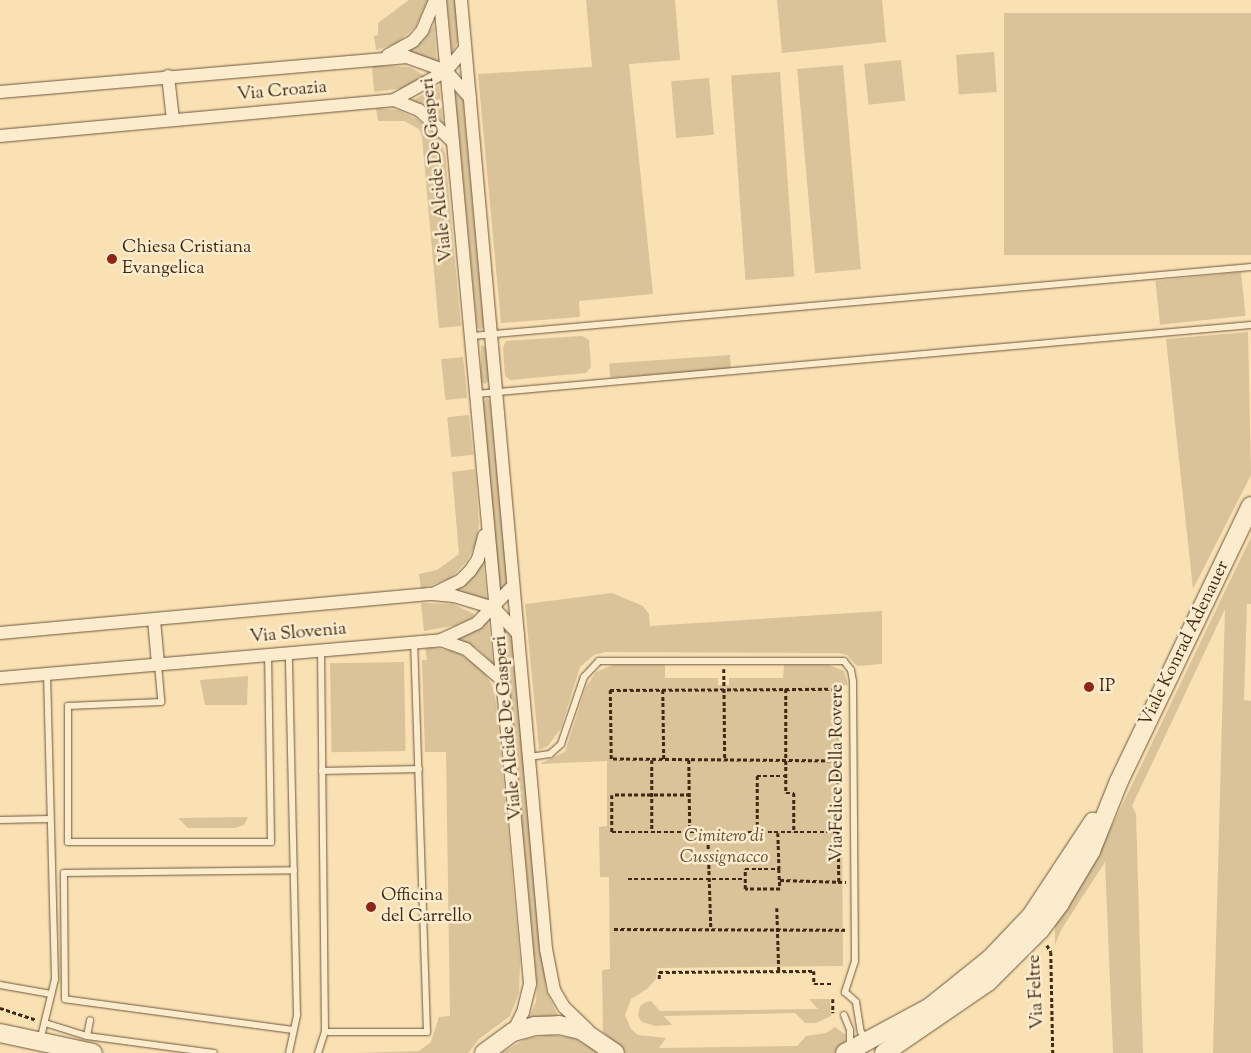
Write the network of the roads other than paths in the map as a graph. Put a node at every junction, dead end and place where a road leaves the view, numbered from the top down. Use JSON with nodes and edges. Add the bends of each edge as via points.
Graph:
{"nodes":[{"id":1,"x":435,"y":0,"type":"edge"},
{"id":2,"x":440,"y":0,"type":"edge"},
{"id":3,"x":461,"y":0,"type":"edge"},
{"id":4,"x":465,"y":48,"type":"junction"},
{"id":5,"x":386,"y":56,"type":"junction"},
{"id":6,"x":446,"y":71,"type":"junction"},
{"id":7,"x":168,"y":76,"type":"junction"},
{"id":8,"x":0,"y":92,"type":"edge"},
{"id":9,"x":470,"y":98,"type":"junction"},
{"id":10,"x":394,"y":100,"type":"junction"},
{"id":11,"x":173,"y":120,"type":"junction"},
{"id":12,"x":0,"y":136,"type":"edge"},
{"id":13,"x":453,"y":142,"type":"junction"},
{"id":14,"x":1251,"y":267,"type":"edge"},
{"id":15,"x":1251,"y":325,"type":"edge"},
{"id":16,"x":491,"y":334,"type":"junction"},
{"id":17,"x":472,"y":336,"type":"junction"},
{"id":18,"x":496,"y":392,"type":"junction"},
{"id":19,"x":476,"y":394,"type":"junction"},
{"id":20,"x":1251,"y":506,"type":"edge"},
{"id":21,"x":486,"y":526,"type":"junction"},
{"id":22,"x":514,"y":586,"type":"junction"},
{"id":23,"x":432,"y":594,"type":"junction"},
{"id":24,"x":494,"y":608,"type":"junction"},
{"id":25,"x":154,"y":620,"type":"junction"},
{"id":26,"x":0,"y":633,"type":"edge"},
{"id":27,"x":518,"y":634,"type":"junction"},
{"id":28,"x":442,"y":640,"type":"junction"},
{"id":29,"x":414,"y":642,"type":"junction"},
{"id":30,"x":321,"y":649,"type":"junction"},
{"id":31,"x":289,"y":652,"type":"junction"},
{"id":32,"x":268,"y":654,"type":"junction"},
{"id":33,"x":158,"y":664,"type":"junction"},
{"id":34,"x":47,"y":674,"type":"junction"},
{"id":35,"x":0,"y":678,"type":"edge"},
{"id":36,"x":502,"y":680,"type":"junction"},
{"id":37,"x":529,"y":757,"type":"junction"},
{"id":38,"x":419,"y":769,"type":"junction"},
{"id":39,"x":322,"y":771,"type":"junction"},
{"id":40,"x":1118,"y":782,"type":"junction"},
{"id":41,"x":50,"y":819,"type":"junction"},
{"id":42,"x":0,"y":820,"type":"edge"},
{"id":43,"x":294,"y":870,"type":"junction"},
{"id":44,"x":0,"y":985,"type":"edge"},
{"id":45,"x":51,"y":994,"type":"junction"},
{"id":46,"x":844,"y":1015,"type":"dead end"},
{"id":47,"x":90,"y":1020,"type":"dead end"},
{"id":48,"x":44,"y":1023,"type":"junction"},
{"id":49,"x":293,"y":1030,"type":"junction"},
{"id":50,"x":325,"y":1032,"type":"junction"},
{"id":51,"x":513,"y":1032,"type":"junction"},
{"id":52,"x":0,"y":1033,"type":"edge"},
{"id":53,"x":87,"y":1036,"type":"junction"},
{"id":54,"x":72,"y":1041,"type":"junction"},
{"id":55,"x":602,"y":1041,"type":"junction"},
{"id":56,"x":870,"y":1041,"type":"junction"},
{"id":57,"x":40,"y":1042,"type":"junction"},
{"id":58,"x":847,"y":1052,"type":"edge"},
{"id":59,"x":93,"y":1053,"type":"edge"},
{"id":60,"x":214,"y":1053,"type":"edge"},
{"id":61,"x":289,"y":1053,"type":"edge"},
{"id":62,"x":318,"y":1053,"type":"edge"},
{"id":63,"x":484,"y":1053,"type":"edge"},
{"id":64,"x":615,"y":1053,"type":"edge"},
{"id":65,"x":884,"y":1053,"type":"edge"}],
"edges":[{"from":1,"to":5,"type":"street","name":"Via Croazia","via":[[429,20],[417,36]]},
{"from":2,"to":6,"type":"street","name":"Viale Alcide De Gasperi"},
{"from":3,"to":4,"type":"street","name":"Viale Alcide De Gasperi"},
{"from":4,"to":6,"type":"street","name":"Via Croazia"},
{"from":4,"to":9,"type":"street","name":"Viale Alcide De Gasperi"},
{"from":5,"to":6,"type":"street","name":"Via Croazia","via":[[407,57]]},
{"from":5,"to":7,"type":"street","name":"Via Croazia"},
{"from":6,"to":9,"type":"street","name":"Via Croazia"},
{"from":6,"to":10,"type":"street","name":"Via Croazia"},
{"from":6,"to":13,"type":"street","name":"Viale Alcide De Gasperi"},
{"from":7,"to":8,"type":"street","name":"Via Croazia"},
{"from":7,"to":11,"type":"street"},
{"from":9,"to":16,"type":"street","name":"Viale Alcide De Gasperi"},
{"from":10,"to":11,"type":"street","name":"Via Croazia"},
{"from":10,"to":13,"type":"street","name":"Via Croazia","via":[[419,110]]},
{"from":11,"to":12,"type":"street","name":"Via Croazia"},
{"from":13,"to":17,"type":"street","name":"Viale Alcide De Gasperi"},
{"from":14,"to":16,"type":"lane"},
{"from":15,"to":18,"type":"lane"},
{"from":16,"to":17,"type":"lane"},
{"from":16,"to":18,"type":"street","name":"Viale Alcide De Gasperi"},
{"from":17,"to":19,"type":"street","name":"Viale Alcide De Gasperi"},
{"from":18,"to":19,"type":"lane"},
{"from":18,"to":22,"type":"street","name":"Viale Alcide De Gasperi"},
{"from":19,"to":21,"type":"street","name":"Viale Alcide De Gasperi"},
{"from":20,"to":40,"type":"main road","name":"Viale Konrad Adenauer"},
{"from":21,"to":23,"type":"street","name":"Via Slovenia","via":[[478,559],[470,570],[460,581]]},
{"from":21,"to":24,"type":"street","name":"Viale Alcide De Gasperi"},
{"from":22,"to":24,"type":"street","name":"Via Slovenia"},
{"from":22,"to":27,"type":"street","name":"Viale Alcide De Gasperi"},
{"from":23,"to":24,"type":"street","name":"Via Slovenia","via":[[454,596]]},
{"from":23,"to":25,"type":"street","name":"Via Slovenia"},
{"from":24,"to":27,"type":"street"},
{"from":24,"to":28,"type":"street","name":"Via Slovenia","via":[[477,623]]},
{"from":24,"to":36,"type":"street","name":"Viale Alcide De Gasperi"},
{"from":25,"to":26,"type":"street","name":"Via Slovenia"},
{"from":25,"to":33,"type":"street"},
{"from":27,"to":37,"type":"street","name":"Viale Alcide De Gasperi"},
{"from":28,"to":29,"type":"street","name":"Via Slovenia"},
{"from":28,"to":36,"type":"street","name":"Via Slovenia","via":[[466,649]]},
{"from":29,"to":30,"type":"street","name":"Via Slovenia"},
{"from":29,"to":38,"type":"lane"},
{"from":30,"to":31,"type":"street","name":"Via Slovenia"},
{"from":30,"to":39,"type":"lane"},
{"from":31,"to":32,"type":"street","name":"Via Slovenia"},
{"from":31,"to":43,"type":"lane"},
{"from":32,"to":33,"type":"street","name":"Via Slovenia"},
{"from":32,"to":33,"type":"lane","via":[[271,842],[68,842],[68,706],[161,702]]},
{"from":33,"to":34,"type":"street","name":"Via Slovenia"},
{"from":34,"to":35,"type":"street","name":"Via Slovenia"},
{"from":34,"to":41,"type":"lane"},
{"from":36,"to":51,"type":"street","name":"Viale Alcide De Gasperi","via":[[530,984],[523,1012]]},
{"from":37,"to":55,"type":"street","name":"Viale Alcide De Gasperi","via":[[551,978],[564,1008]]},
{"from":37,"to":56,"type":"lane","name":"Via Felice Della Rovere","via":[[550,754],[561,744],[584,677],[599,661],[844,661],[852,670],[853,681],[855,961],[845,992],[856,1002],[861,1032]]},
{"from":38,"to":39,"type":"lane"},
{"from":38,"to":50,"type":"lane","via":[[427,1032]]},
{"from":39,"to":50,"type":"lane"},
{"from":40,"to":56,"type":"main road","name":"Viale Konrad Adenauer","via":[[1050,890],[1009,940],[969,978],[930,1007]]},
{"from":40,"to":65,"type":"main road","name":"Viale Konrad Adenauer","via":[[1091,851],[1040,930],[990,981]]},
{"from":41,"to":42,"type":"lane"},
{"from":41,"to":45,"type":"lane","via":[[54,979]]},
{"from":43,"to":49,"type":"lane","via":[[297,1015]]},
{"from":43,"to":49,"type":"lane","via":[[64,873],[65,999]]},
{"from":44,"to":45,"type":"lane"},
{"from":45,"to":48,"type":"lane"},
{"from":46,"to":58,"type":"lane","via":[[850,1030]]},
{"from":47,"to":53,"type":"lane"},
{"from":48,"to":54,"type":"lane"},
{"from":48,"to":57,"type":"lane"},
{"from":49,"to":61,"type":"lane"},
{"from":50,"to":62,"type":"lane"},
{"from":51,"to":55,"type":"main road","via":[[535,1026],[559,1025],[581,1030]]},
{"from":51,"to":63,"type":"main road"},
{"from":52,"to":57,"type":"main road"},
{"from":53,"to":54,"type":"lane"},
{"from":53,"to":60,"type":"lane"},
{"from":54,"to":57,"type":"main road"},
{"from":54,"to":59,"type":"main road"},
{"from":55,"to":64,"type":"main road"},
{"from":56,"to":58,"type":"main road","name":"Viale Konrad Adenauer"}]}
